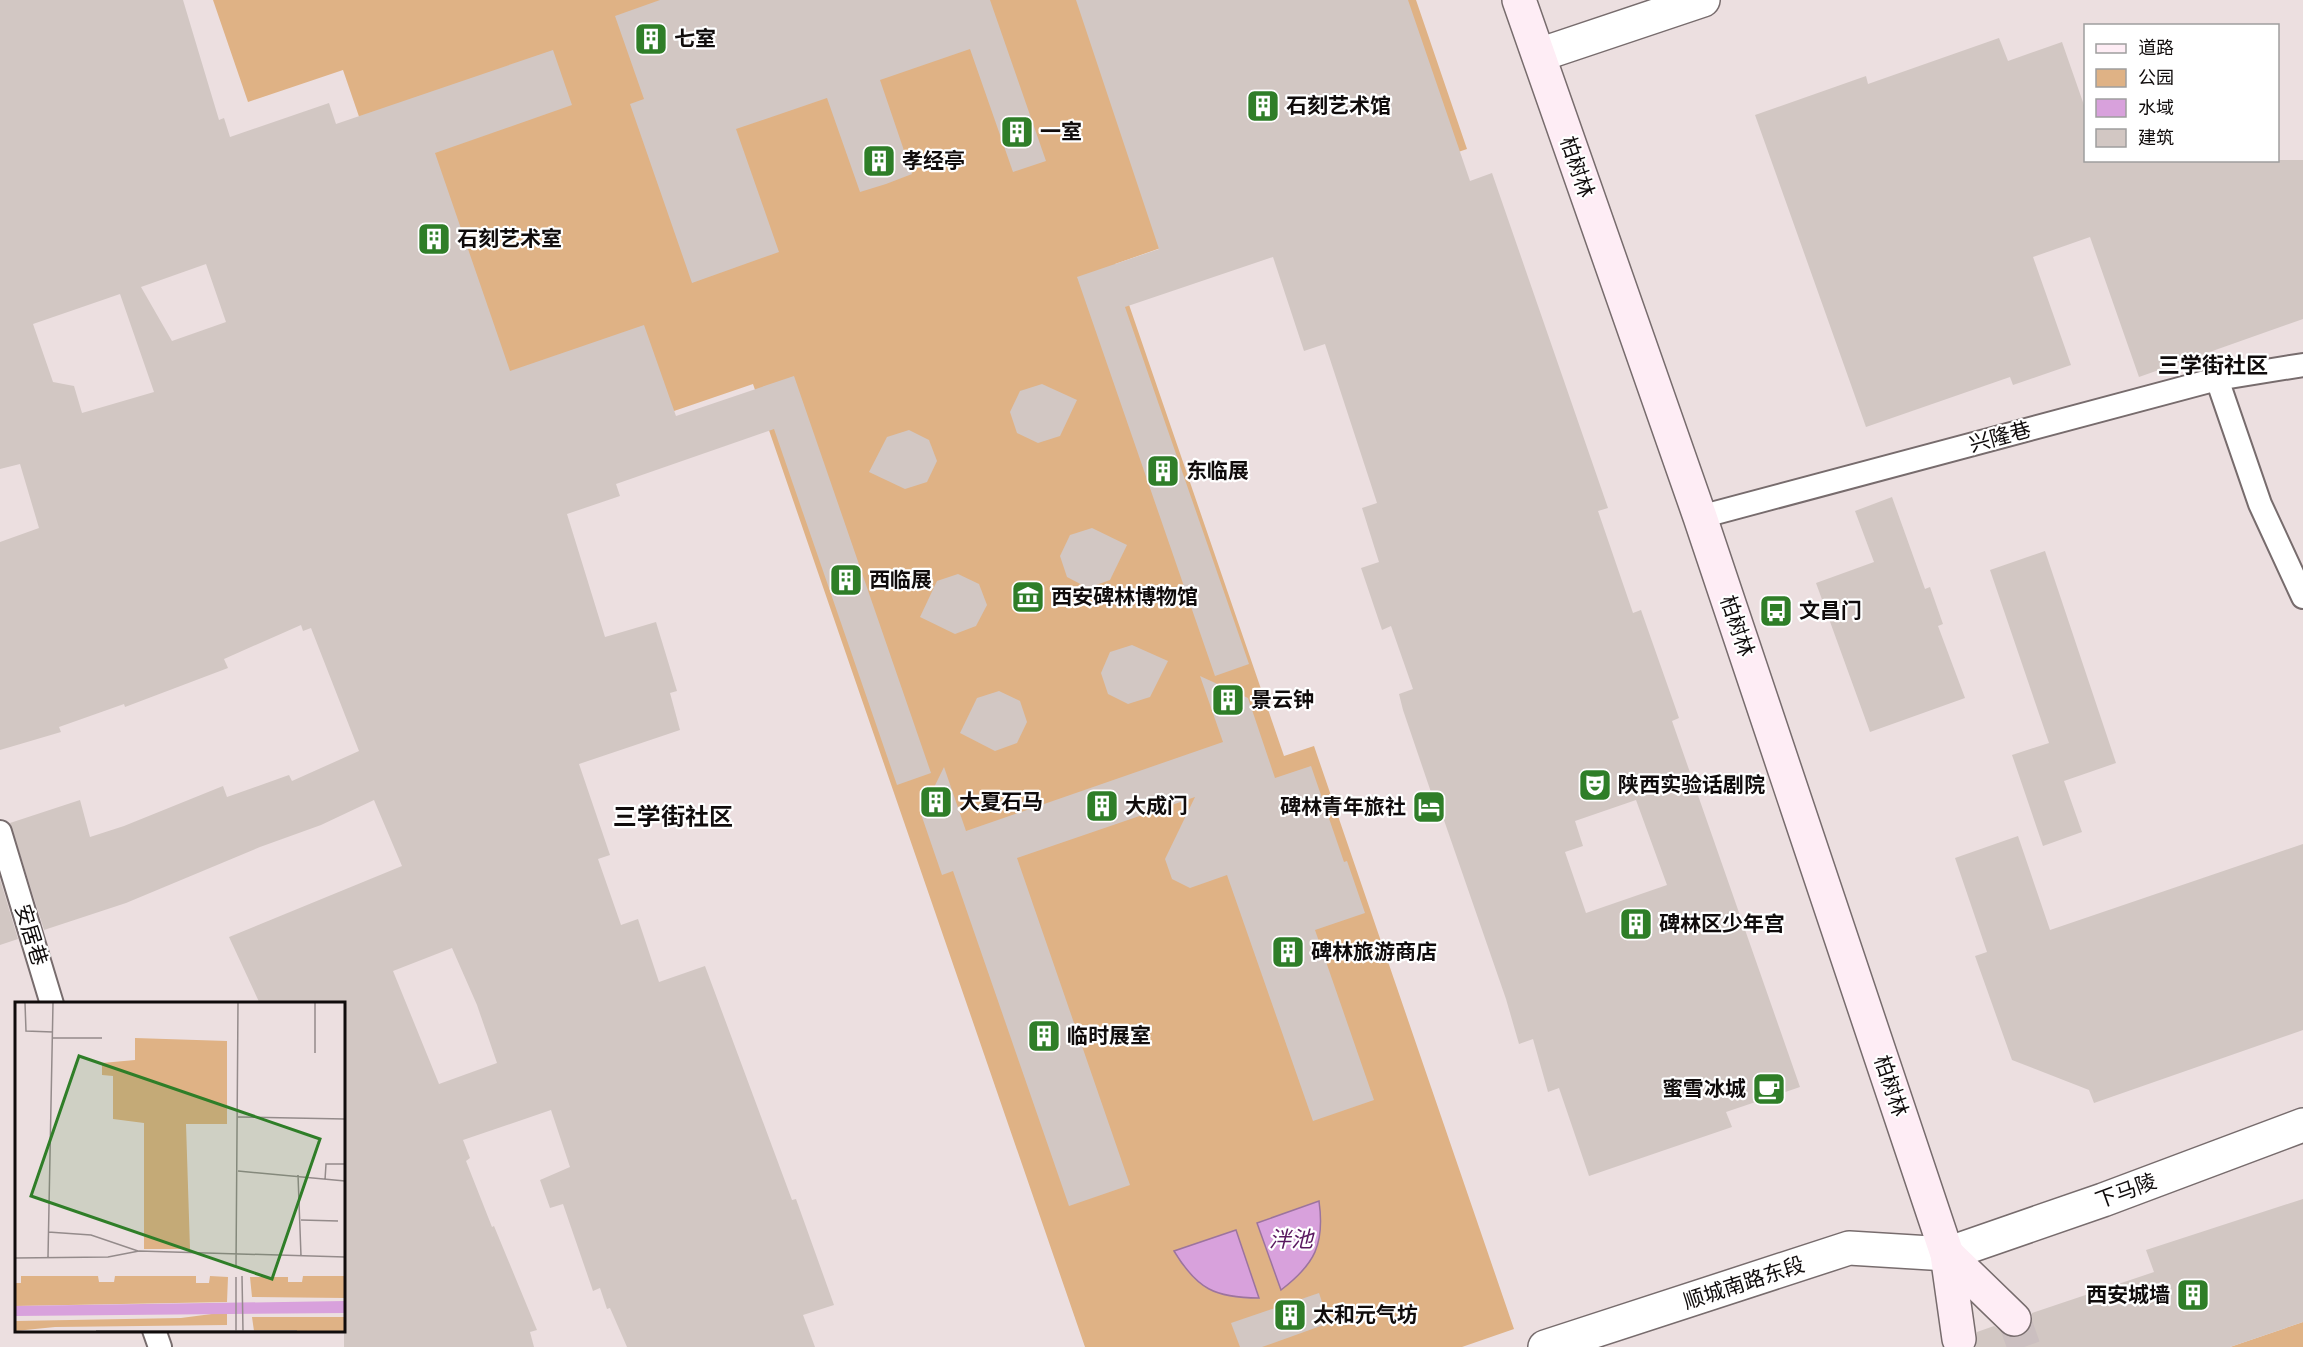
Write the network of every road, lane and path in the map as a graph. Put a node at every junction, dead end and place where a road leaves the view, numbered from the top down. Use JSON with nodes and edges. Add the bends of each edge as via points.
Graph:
{"nodes":[{"id":1,"x":1519,"y":0,"type":"edge"},
{"id":2,"x":1703,"y":0,"type":"edge"},
{"id":3,"x":1539,"y":55,"type":"junction"},
{"id":4,"x":2303,"y":365,"type":"edge"},
{"id":5,"x":2217,"y":379,"type":"junction"},
{"id":6,"x":1700,"y":517,"type":"junction"},
{"id":7,"x":2303,"y":597,"type":"edge"},
{"id":8,"x":0,"y":832,"type":"edge"},
{"id":9,"x":51,"y":1002,"type":"edge"},
{"id":10,"x":2303,"y":1125,"type":"edge"},
{"id":11,"x":1947,"y":1254,"type":"junction"},
{"id":12,"x":2014,"y":1319,"type":"tunnel mouth"},
{"id":13,"x":155,"y":1332,"type":"edge"},
{"id":14,"x":1959,"y":1339,"type":"dead end"},
{"id":15,"x":160,"y":1347,"type":"edge"},
{"id":16,"x":1545,"y":1347,"type":"edge"}],
"edges":[{"from":1,"to":3,"type":"main road","name":"柏树林"},
{"from":2,"to":3,"type":"street"},
{"from":3,"to":6,"type":"main road","name":"柏树林"},
{"from":4,"to":5,"type":"lane","name":"兴隆巷"},
{"from":5,"to":6,"type":"lane","name":"兴隆巷"},
{"from":5,"to":7,"type":"lane","via":[[2260,504]]},
{"from":6,"to":11,"type":"main road","name":"柏树林"},
{"from":8,"to":9,"type":"lane","name":"安居巷"},
{"from":10,"to":11,"type":"street","name":"下马陵"},
{"from":11,"to":12,"type":"main road"},
{"from":11,"to":14,"type":"main road","name":"柏树林"},
{"from":11,"to":16,"type":"street","name":"顺城南路东段","via":[[1849,1248]]},
{"from":13,"to":15,"type":"lane"}]}
